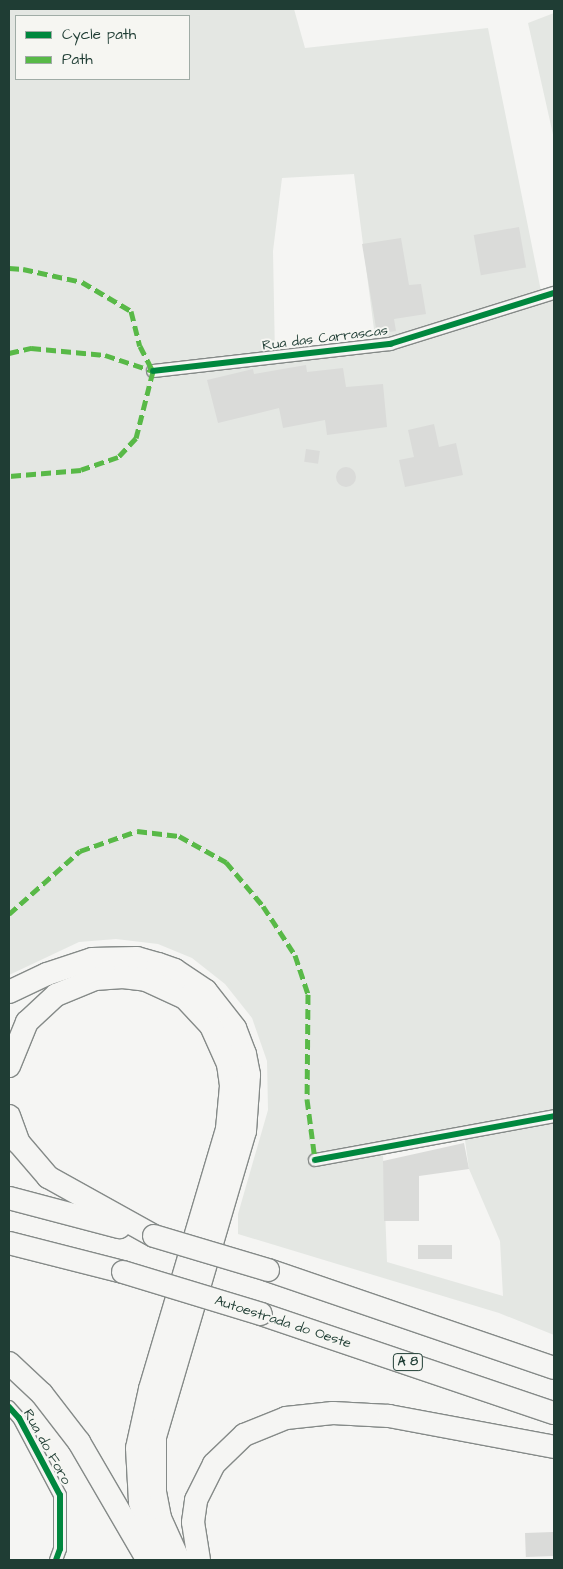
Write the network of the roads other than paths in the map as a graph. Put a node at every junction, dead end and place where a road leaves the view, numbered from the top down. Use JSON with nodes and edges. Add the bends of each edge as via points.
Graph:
{"nodes":[{"id":1,"x":554,"y":293,"type":"edge"},
{"id":2,"x":153,"y":371,"type":"dead end"},
{"id":3,"x":9,"y":992,"type":"edge"},
{"id":4,"x":9,"y":1066,"type":"edge"},
{"id":5,"x":9,"y":1116,"type":"edge"},
{"id":6,"x":554,"y":1116,"type":"edge"},
{"id":7,"x":315,"y":1160,"type":"dead end"},
{"id":8,"x":9,"y":1198,"type":"edge"},
{"id":9,"x":154,"y":1236,"type":"junction"},
{"id":10,"x":9,"y":1243,"type":"edge"},
{"id":11,"x":9,"y":1363,"type":"edge"},
{"id":12,"x":554,"y":1368,"type":"edge"},
{"id":13,"x":9,"y":1407,"type":"edge"},
{"id":14,"x":554,"y":1413,"type":"edge"},
{"id":15,"x":554,"y":1447,"type":"edge"},
{"id":16,"x":56,"y":1560,"type":"edge"},
{"id":17,"x":148,"y":1560,"type":"edge"},
{"id":18,"x":161,"y":1560,"type":"edge"},
{"id":19,"x":179,"y":1560,"type":"edge"},
{"id":20,"x":199,"y":1560,"type":"edge"}],
"edges":[{"from":1,"to":2,"type":"street","name":"Rua das Carrascas","via":[[390,344]]},
{"from":3,"to":19,"type":"highway","via":[[47,974],[92,959],[114,957],[151,962],[175,970],[206,990],[235,1028],[245,1054],[249,1075],[245,1131],[155,1437],[155,1492],[160,1518]]},
{"from":4,"to":18,"type":"highway","via":[[27,1022],[51,999],[95,979],[123,977],[146,980],[185,998],[211,1026],[228,1064],[231,1086],[227,1130],[138,1439],[140,1502]]},
{"from":5,"to":9,"type":"highway","via":[[19,1143],[48,1177]]},
{"from":6,"to":7,"type":"street"},
{"from":8,"to":9,"type":"highway"},
{"from":9,"to":12,"type":"highway","bridge":true,"via":[[268,1270]]},
{"from":10,"to":14,"type":"highway","name":"Autoestrada do Oeste","number":"A 8","bridge":true,"via":[[123,1272],[261,1314]]},
{"from":11,"to":17,"type":"highway","via":[[42,1394],[79,1442]]},
{"from":13,"to":16,"type":"street","name":"Rua do Foro","via":[[20,1418],[60,1495],[60,1549]]},
{"from":15,"to":20,"type":"highway","via":[[388,1416],[334,1413],[286,1418],[244,1435],[214,1464],[195,1507],[193,1522]]}]}
